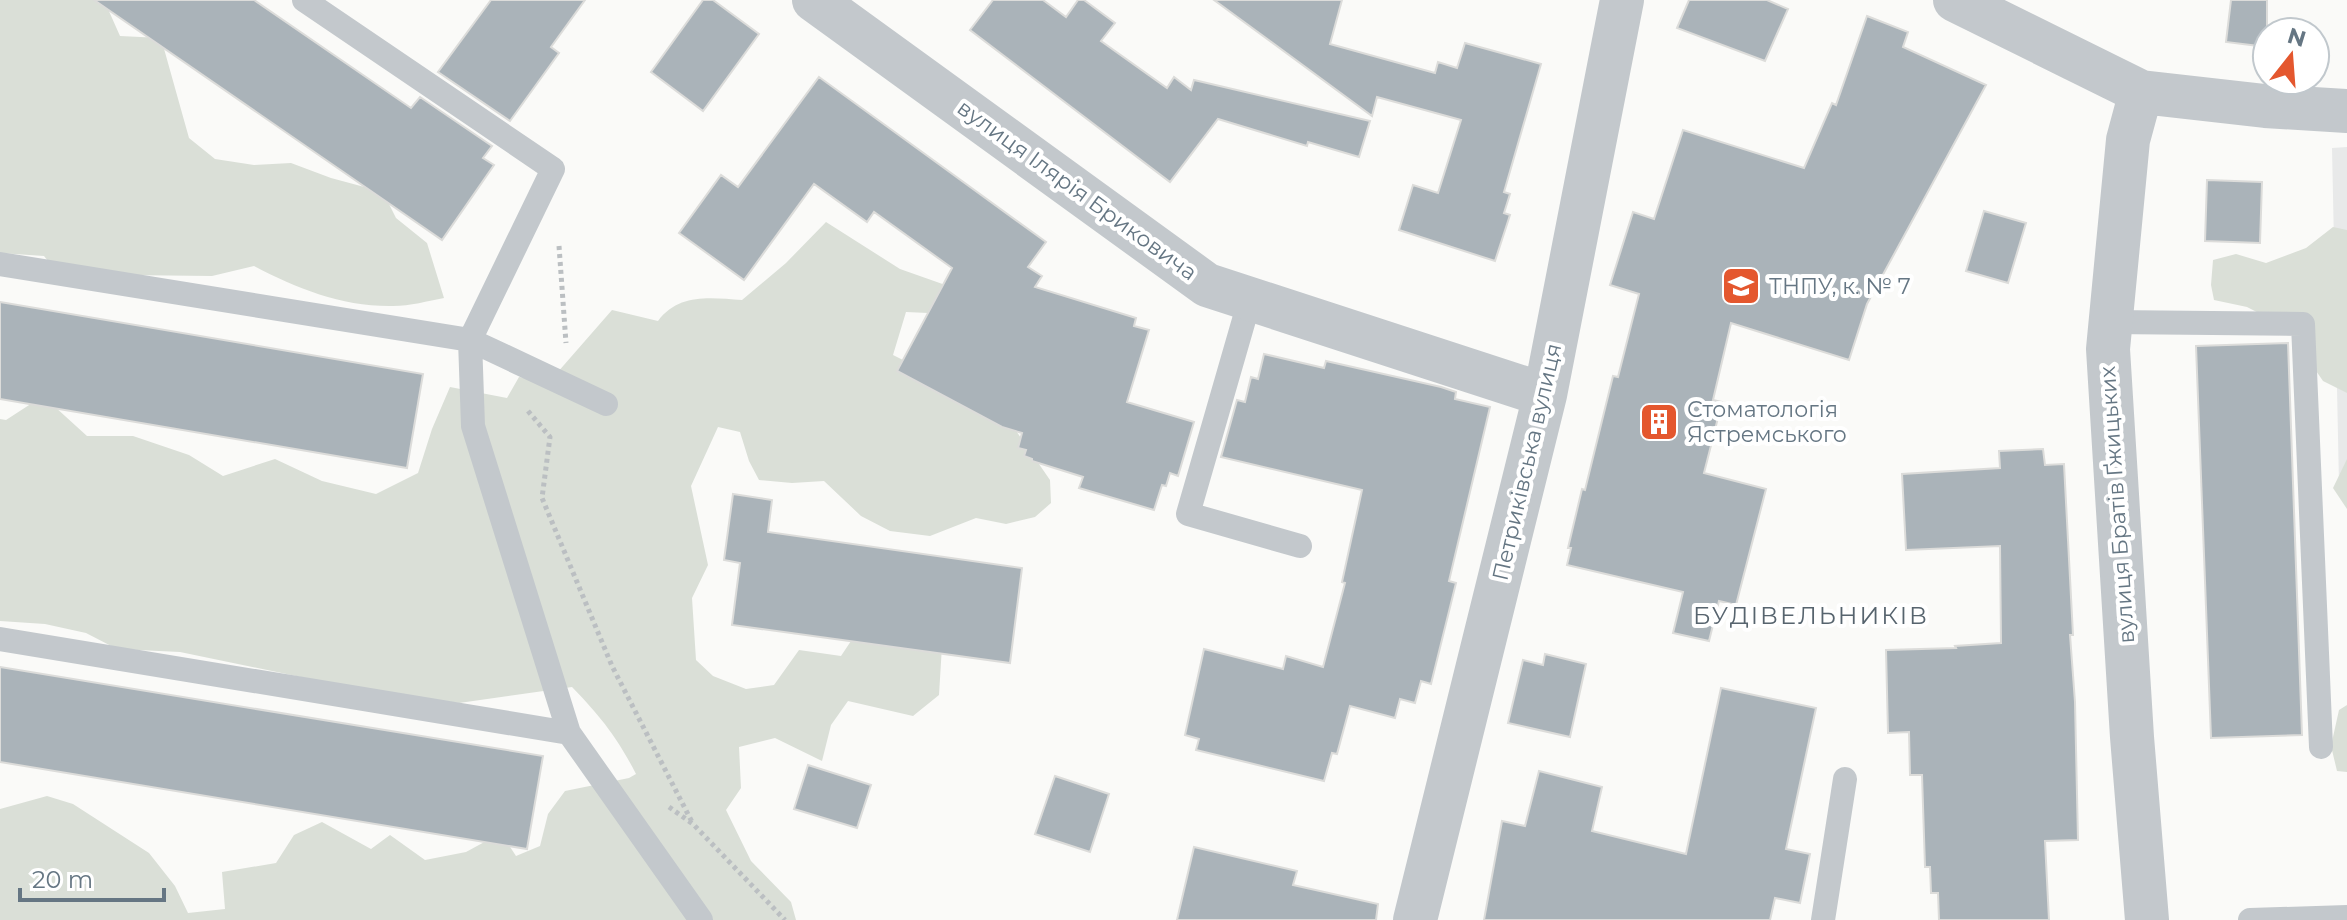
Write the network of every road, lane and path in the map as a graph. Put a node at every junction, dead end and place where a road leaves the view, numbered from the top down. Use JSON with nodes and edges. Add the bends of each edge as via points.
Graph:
{"nodes":[{"id":1,"x":304,"y":0,"type":"edge"},
{"id":2,"x":814,"y":0,"type":"edge"},
{"id":3,"x":1622,"y":0,"type":"edge"},
{"id":4,"x":1955,"y":0,"type":"edge"},
{"id":5,"x":2141,"y":92,"type":"junction"},
{"id":6,"x":2347,"y":111,"type":"edge"},
{"id":7,"x":553,"y":169,"type":"junction"},
{"id":8,"x":0,"y":264,"type":"edge"},
{"id":9,"x":1250,"y":299,"type":"junction"},
{"id":10,"x":2110,"y":322,"type":"junction"},
{"id":11,"x":470,"y":340,"type":"junction"},
{"id":12,"x":568,"y":387,"type":"junction"},
{"id":13,"x":1545,"y":395,"type":"junction"},
{"id":14,"x":520,"y":401,"type":"dead end"},
{"id":15,"x":606,"y":404,"type":"dead end"},
{"id":16,"x":550,"y":437,"type":"junction"},
{"id":17,"x":1300,"y":546,"type":"dead end"},
{"id":18,"x":0,"y":639,"type":"edge"},
{"id":19,"x":569,"y":733,"type":"junction"},
{"id":20,"x":2321,"y":747,"type":"dead end"},
{"id":21,"x":1845,"y":779,"type":"dead end"},
{"id":22,"x":693,"y":824,"type":"dead end"},
{"id":23,"x":2347,"y":917,"type":"edge"},
{"id":24,"x":701,"y":920,"type":"edge"},
{"id":25,"x":1415,"y":920,"type":"edge"},
{"id":26,"x":1823,"y":920,"type":"edge"},
{"id":27,"x":2147,"y":920,"type":"edge"},
{"id":28,"x":2250,"y":920,"type":"edge"}],
"edges":[{"from":1,"to":7,"type":"lane"},
{"from":2,"to":9,"type":"street","name":"вулиця Ілярія Бриковича","via":[[1207,285]]},
{"from":3,"to":13,"type":"street","name":"Петриківська вулиця"},
{"from":4,"to":5,"type":"street"},
{"from":5,"to":6,"type":"street"},
{"from":5,"to":10,"type":"street","name":"вулиця Братів Ґжицьких","via":[[2128,140]]},
{"from":7,"to":11,"type":"lane"},
{"from":7,"to":12,"type":"path"},
{"from":8,"to":11,"type":"lane"},
{"from":9,"to":13,"type":"street","name":"вулиця Ілярія Бриковича"},
{"from":9,"to":17,"type":"lane","via":[[1188,514]]},
{"from":10,"to":20,"type":"lane","via":[[2303,324]]},
{"from":10,"to":27,"type":"street","name":"вулиця Братів Ґжицьких","via":[[2113,442]]},
{"from":11,"to":12,"type":"lane"},
{"from":11,"to":19,"type":"lane","via":[[473,426]]},
{"from":12,"to":15,"type":"lane"},
{"from":12,"to":16,"type":"path"},
{"from":13,"to":25,"type":"street","name":"Петриківська вулиця"},
{"from":14,"to":16,"type":"path"},
{"from":16,"to":22,"type":"path","via":[[542,498],[612,666]]},
{"from":18,"to":19,"type":"lane"},
{"from":19,"to":24,"type":"lane"},
{"from":21,"to":26,"type":"lane"},
{"from":23,"to":28,"type":"lane"}]}
